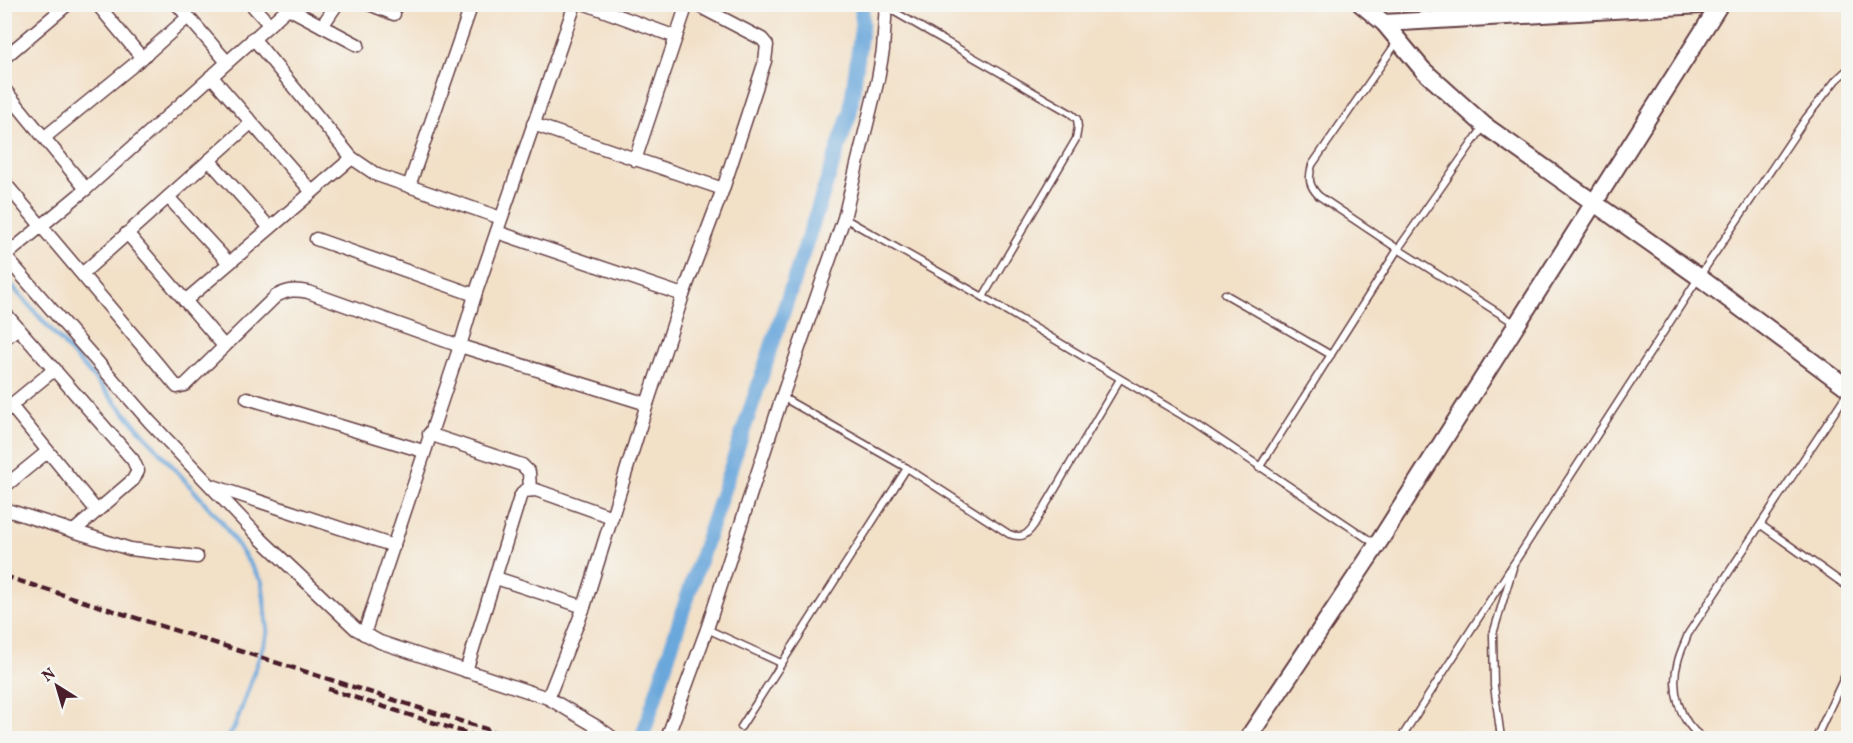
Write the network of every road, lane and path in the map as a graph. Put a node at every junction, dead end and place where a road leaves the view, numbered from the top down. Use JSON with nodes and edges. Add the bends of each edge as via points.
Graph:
{"nodes":[{"id":1,"x":68,"y":4,"type":"edge"},
{"id":2,"x":96,"y":4,"type":"edge"},
{"id":3,"x":177,"y":4,"type":"edge"},
{"id":4,"x":251,"y":4,"type":"edge"},
{"id":5,"x":337,"y":4,"type":"edge"},
{"id":6,"x":369,"y":4,"type":"edge"},
{"id":7,"x":472,"y":4,"type":"edge"},
{"id":8,"x":575,"y":4,"type":"edge"},
{"id":9,"x":586,"y":4,"type":"edge"},
{"id":10,"x":687,"y":4,"type":"edge"},
{"id":11,"x":695,"y":4,"type":"edge"},
{"id":12,"x":1361,"y":4,"type":"edge"},
{"id":13,"x":1720,"y":4,"type":"edge"},
{"id":14,"x":886,"y":6,"type":"edge"},
{"id":15,"x":1425,"y":12,"type":"edge"},
{"id":16,"x":394,"y":14,"type":"dead end"},
{"id":17,"x":188,"y":17,"type":"junction"},
{"id":18,"x":1384,"y":23,"type":"junction"},
{"id":19,"x":269,"y":24,"type":"junction"},
{"id":20,"x":322,"y":26,"type":"junction"},
{"id":21,"x":676,"y":37,"type":"junction"},
{"id":22,"x":253,"y":38,"type":"junction"},
{"id":23,"x":1398,"y":41,"type":"junction"},
{"id":24,"x":358,"y":45,"type":"dead end"},
{"id":25,"x":4,"y":58,"type":"edge"},
{"id":26,"x":142,"y":58,"type":"junction"},
{"id":27,"x":227,"y":62,"type":"junction"},
{"id":28,"x":1848,"y":69,"type":"edge"},
{"id":29,"x":211,"y":76,"type":"junction"},
{"id":30,"x":4,"y":88,"type":"edge"},
{"id":31,"x":252,"y":122,"type":"junction"},
{"id":32,"x":533,"y":124,"type":"junction"},
{"id":33,"x":1484,"y":125,"type":"junction"},
{"id":34,"x":45,"y":137,"type":"junction"},
{"id":35,"x":352,"y":158,"type":"junction"},
{"id":36,"x":209,"y":160,"type":"junction"},
{"id":37,"x":635,"y":160,"type":"junction"},
{"id":38,"x":4,"y":182,"type":"edge"},
{"id":39,"x":409,"y":186,"type":"junction"},
{"id":40,"x":86,"y":189,"type":"junction"},
{"id":41,"x":723,"y":189,"type":"junction"},
{"id":42,"x":312,"y":192,"type":"junction"},
{"id":43,"x":168,"y":197,"type":"junction"},
{"id":44,"x":1596,"y":204,"type":"junction"},
{"id":45,"x":501,"y":218,"type":"junction"},
{"id":46,"x":844,"y":218,"type":"junction"},
{"id":47,"x":42,"y":226,"type":"junction"},
{"id":48,"x":270,"y":228,"type":"junction"},
{"id":49,"x":497,"y":232,"type":"junction"},
{"id":50,"x":128,"y":233,"type":"junction"},
{"id":51,"x":316,"y":239,"type":"dead end"},
{"id":52,"x":1398,"y":249,"type":"junction"},
{"id":53,"x":5,"y":256,"type":"edge"},
{"id":54,"x":229,"y":263,"type":"junction"},
{"id":55,"x":83,"y":273,"type":"junction"},
{"id":56,"x":1699,"y":277,"type":"junction"},
{"id":57,"x":1225,"y":294,"type":"dead end"},
{"id":58,"x":475,"y":295,"type":"junction"},
{"id":59,"x":683,"y":295,"type":"junction"},
{"id":60,"x":983,"y":297,"type":"junction"},
{"id":61,"x":185,"y":301,"type":"junction"},
{"id":62,"x":4,"y":312,"type":"edge"},
{"id":63,"x":1516,"y":324,"type":"junction"},
{"id":64,"x":18,"y":328,"type":"junction"},
{"id":65,"x":4,"y":339,"type":"edge"},
{"id":66,"x":224,"y":346,"type":"junction"},
{"id":67,"x":460,"y":346,"type":"junction"},
{"id":68,"x":1331,"y":355,"type":"junction"},
{"id":69,"x":55,"y":369,"type":"junction"},
{"id":70,"x":1120,"y":379,"type":"junction"},
{"id":71,"x":1848,"y":390,"type":"edge"},
{"id":72,"x":782,"y":397,"type":"junction"},
{"id":73,"x":247,"y":398,"type":"dead end"},
{"id":74,"x":647,"y":404,"type":"junction"},
{"id":75,"x":8,"y":408,"type":"edge"},
{"id":76,"x":429,"y":434,"type":"junction"},
{"id":77,"x":423,"y":451,"type":"junction"},
{"id":78,"x":47,"y":452,"type":"junction"},
{"id":79,"x":907,"y":468,"type":"junction"},
{"id":80,"x":1259,"y":468,"type":"junction"},
{"id":81,"x":210,"y":485,"type":"junction"},
{"id":82,"x":4,"y":487,"type":"edge"},
{"id":83,"x":530,"y":490,"type":"junction"},
{"id":84,"x":4,"y":509,"type":"edge"},
{"id":85,"x":97,"y":511,"type":"junction"},
{"id":86,"x":612,"y":518,"type":"junction"},
{"id":87,"x":1761,"y":525,"type":"junction"},
{"id":88,"x":75,"y":530,"type":"junction"},
{"id":89,"x":1377,"y":545,"type":"junction"},
{"id":90,"x":394,"y":546,"type":"junction"},
{"id":91,"x":197,"y":557,"type":"dead end"},
{"id":92,"x":1515,"y":562,"type":"junction"},
{"id":93,"x":496,"y":578,"type":"junction"},
{"id":94,"x":1848,"y":587,"type":"edge"},
{"id":95,"x":584,"y":607,"type":"junction"},
{"id":96,"x":707,"y":629,"type":"junction"},
{"id":97,"x":364,"y":634,"type":"junction"},
{"id":98,"x":781,"y":663,"type":"junction"},
{"id":99,"x":1848,"y":669,"type":"edge"},
{"id":100,"x":466,"y":671,"type":"junction"},
{"id":101,"x":548,"y":698,"type":"junction"},
{"id":102,"x":741,"y":727,"type":"dead end"},
{"id":103,"x":613,"y":738,"type":"edge"},
{"id":104,"x":667,"y":738,"type":"edge"},
{"id":105,"x":1248,"y":738,"type":"edge"},
{"id":106,"x":1401,"y":738,"type":"edge"},
{"id":107,"x":1501,"y":738,"type":"edge"},
{"id":108,"x":1703,"y":738,"type":"edge"},
{"id":109,"x":1816,"y":738,"type":"edge"}],
"edges":[{"from":1,"to":25,"type":"street"},
{"from":2,"to":26,"type":"street"},
{"from":3,"to":17,"type":"street"},
{"from":4,"to":19,"type":"street"},
{"from":5,"to":20,"type":"street"},
{"from":6,"to":16,"type":"street"},
{"from":7,"to":39,"type":"street"},
{"from":8,"to":32,"type":"street"},
{"from":9,"to":21,"type":"street"},
{"from":10,"to":21,"type":"street"},
{"from":11,"to":41,"type":"street","via":[[762,39],[766,45],[765,62]]},
{"from":12,"to":18,"type":"street"},
{"from":13,"to":15,"type":"street"},
{"from":13,"to":44,"type":"street"},
{"from":14,"to":46,"type":"street","via":[[878,79]]},
{"from":14,"to":60,"type":"lane","via":[[1077,119],[1076,140]]},
{"from":15,"to":18,"type":"street"},
{"from":17,"to":26,"type":"street"},
{"from":17,"to":27,"type":"street"},
{"from":18,"to":23,"type":"street"},
{"from":19,"to":20,"type":"street","via":[[288,8]]},
{"from":19,"to":22,"type":"street"},
{"from":20,"to":24,"type":"street"},
{"from":21,"to":37,"type":"street"},
{"from":22,"to":27,"type":"street"},
{"from":22,"to":35,"type":"street"},
{"from":23,"to":33,"type":"street","via":[[1423,70]]},
{"from":23,"to":52,"type":"lane","via":[[1312,165],[1309,176],[1311,188],[1319,196]]},
{"from":26,"to":34,"type":"street"},
{"from":27,"to":29,"type":"street"},
{"from":28,"to":56,"type":"lane","via":[[1806,118]]},
{"from":29,"to":31,"type":"street"},
{"from":29,"to":40,"type":"street"},
{"from":30,"to":34,"type":"street"},
{"from":31,"to":36,"type":"street"},
{"from":31,"to":42,"type":"street"},
{"from":32,"to":37,"type":"street"},
{"from":32,"to":45,"type":"street"},
{"from":33,"to":44,"type":"street"},
{"from":33,"to":52,"type":"lane"},
{"from":34,"to":40,"type":"street"},
{"from":35,"to":39,"type":"street","via":[[378,176]]},
{"from":35,"to":42,"type":"street"},
{"from":36,"to":43,"type":"street"},
{"from":36,"to":48,"type":"street"},
{"from":37,"to":41,"type":"street"},
{"from":38,"to":47,"type":"street"},
{"from":39,"to":45,"type":"street"},
{"from":40,"to":47,"type":"street"},
{"from":41,"to":59,"type":"street"},
{"from":42,"to":48,"type":"street"},
{"from":43,"to":50,"type":"street"},
{"from":43,"to":54,"type":"street"},
{"from":44,"to":56,"type":"street"},
{"from":44,"to":63,"type":"street"},
{"from":45,"to":49,"type":"street"},
{"from":46,"to":60,"type":"lane"},
{"from":46,"to":72,"type":"street"},
{"from":47,"to":53,"type":"street"},
{"from":47,"to":55,"type":"street"},
{"from":48,"to":54,"type":"street"},
{"from":49,"to":58,"type":"street"},
{"from":49,"to":59,"type":"street"},
{"from":50,"to":55,"type":"street"},
{"from":50,"to":61,"type":"street"},
{"from":51,"to":58,"type":"street"},
{"from":52,"to":63,"type":"lane"},
{"from":52,"to":68,"type":"lane"},
{"from":53,"to":81,"type":"street"},
{"from":54,"to":61,"type":"street"},
{"from":55,"to":66,"type":"street","via":[[177,387],[185,385]]},
{"from":56,"to":71,"type":"street"},
{"from":56,"to":92,"type":"lane"},
{"from":57,"to":68,"type":"lane"},
{"from":58,"to":67,"type":"street"},
{"from":59,"to":74,"type":"street"},
{"from":60,"to":70,"type":"lane"},
{"from":61,"to":66,"type":"street"},
{"from":62,"to":64,"type":"street"},
{"from":63,"to":89,"type":"street"},
{"from":64,"to":65,"type":"street"},
{"from":64,"to":69,"type":"street"},
{"from":66,"to":67,"type":"street","via":[[276,296],[296,290]]},
{"from":67,"to":74,"type":"street"},
{"from":67,"to":76,"type":"street"},
{"from":68,"to":80,"type":"lane"},
{"from":69,"to":75,"type":"street"},
{"from":69,"to":85,"type":"street","via":[[133,460],[138,471]]},
{"from":70,"to":79,"type":"lane","via":[[1027,535],[1010,534]]},
{"from":70,"to":80,"type":"lane","via":[[1195,423]]},
{"from":71,"to":87,"type":"lane"},
{"from":72,"to":79,"type":"lane"},
{"from":72,"to":96,"type":"street"},
{"from":73,"to":77,"type":"street"},
{"from":74,"to":86,"type":"street"},
{"from":75,"to":78,"type":"street"},
{"from":76,"to":77,"type":"street"},
{"from":76,"to":83,"type":"street","via":[[522,465],[530,472]]},
{"from":77,"to":90,"type":"street"},
{"from":78,"to":82,"type":"street"},
{"from":78,"to":85,"type":"street"},
{"from":79,"to":98,"type":"lane"},
{"from":80,"to":89,"type":"lane"},
{"from":81,"to":90,"type":"street"},
{"from":81,"to":97,"type":"street","via":[[262,540]]},
{"from":83,"to":86,"type":"street"},
{"from":83,"to":93,"type":"street","via":[[520,497]]},
{"from":84,"to":88,"type":"street"},
{"from":85,"to":88,"type":"street"},
{"from":86,"to":95,"type":"street"},
{"from":87,"to":94,"type":"lane"},
{"from":87,"to":108,"type":"lane","via":[[1688,634],[1677,662],[1675,685],[1681,713]]},
{"from":88,"to":91,"type":"street","via":[[130,549]]},
{"from":89,"to":105,"type":"street"},
{"from":90,"to":97,"type":"street"},
{"from":92,"to":106,"type":"lane"},
{"from":92,"to":107,"type":"lane","via":[[1493,634]]},
{"from":93,"to":95,"type":"street"},
{"from":93,"to":100,"type":"street"},
{"from":95,"to":101,"type":"street"},
{"from":96,"to":98,"type":"lane"},
{"from":96,"to":104,"type":"street"},
{"from":97,"to":100,"type":"street"},
{"from":98,"to":102,"type":"lane"},
{"from":99,"to":109,"type":"lane"},
{"from":100,"to":101,"type":"street"},
{"from":101,"to":103,"type":"street"}]}
